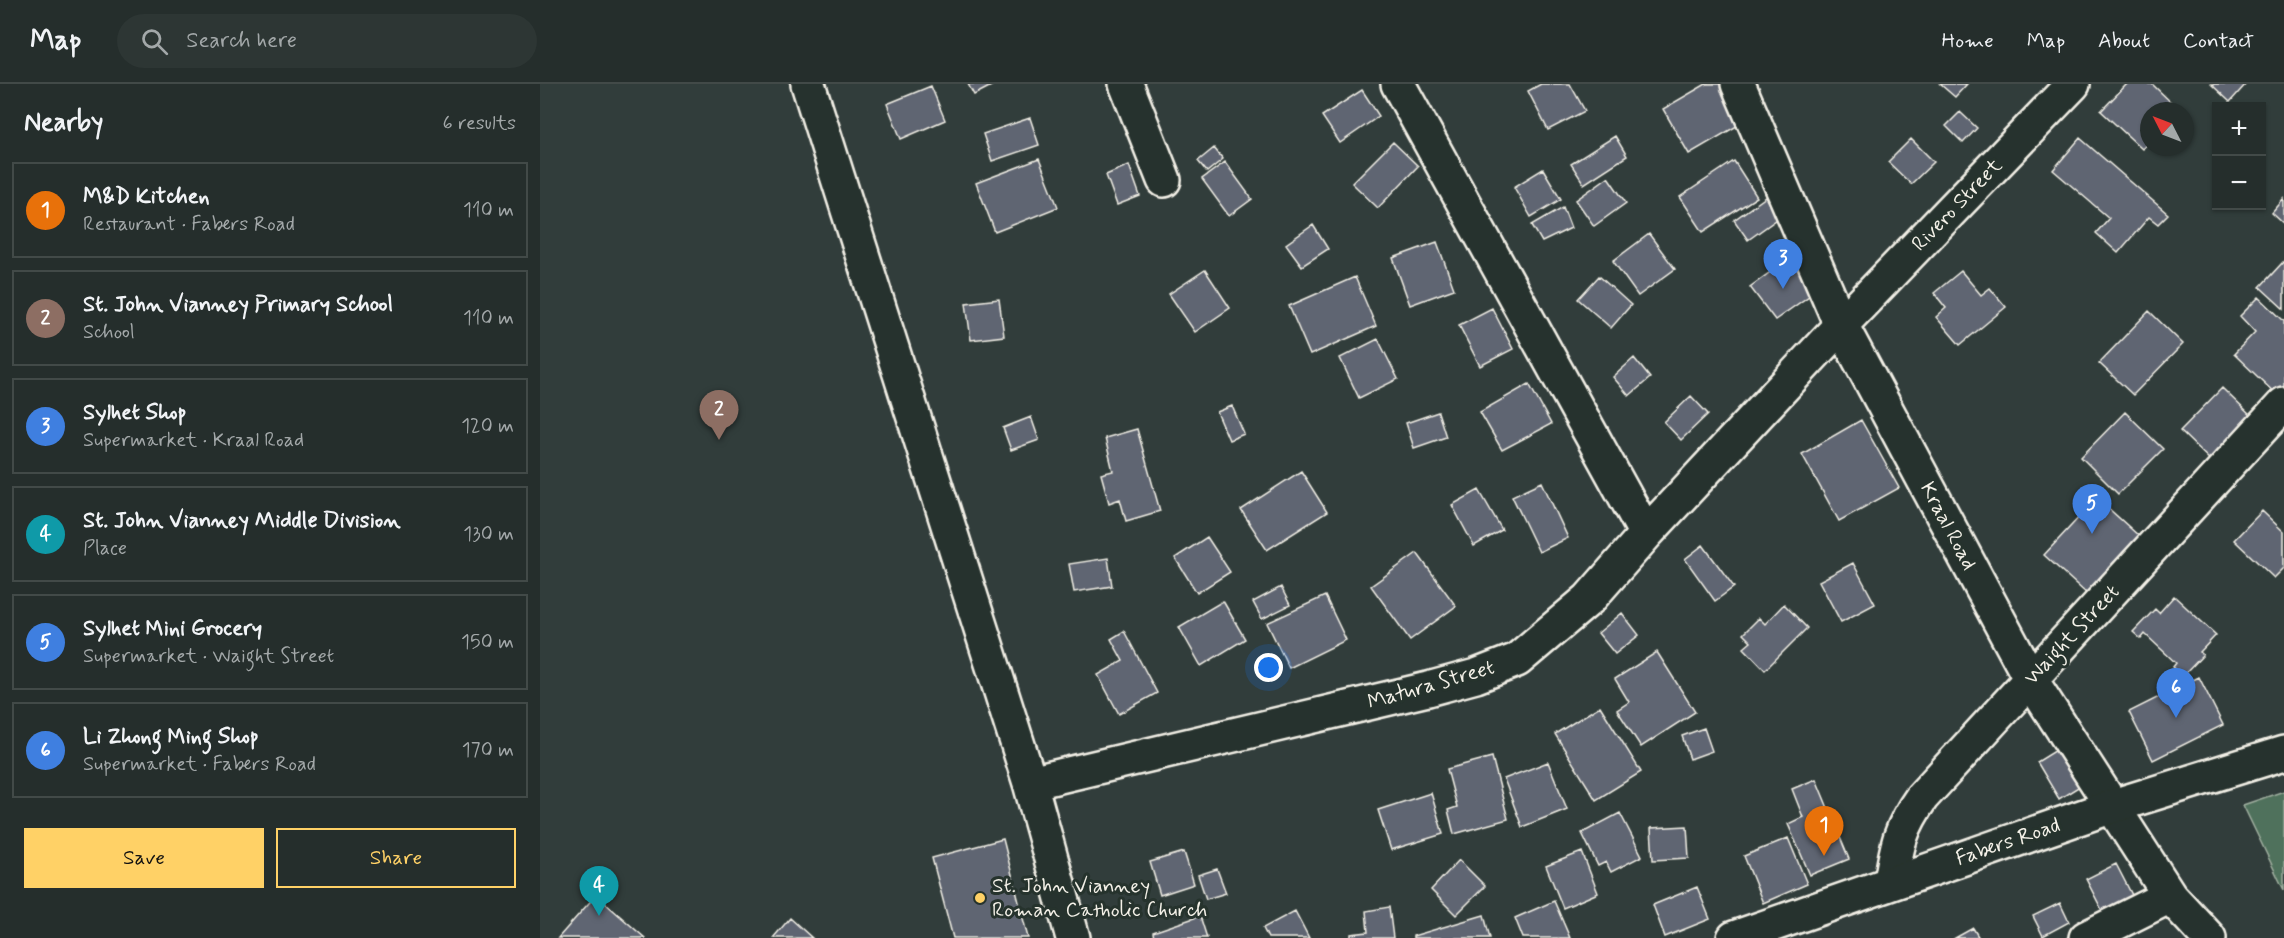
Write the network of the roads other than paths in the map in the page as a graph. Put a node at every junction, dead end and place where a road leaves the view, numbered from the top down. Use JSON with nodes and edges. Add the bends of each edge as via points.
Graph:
{"nodes":[{"id":1,"x":808,"y":84,"type":"edge"},
{"id":2,"x":1126,"y":84,"type":"edge"},
{"id":3,"x":1398,"y":84,"type":"edge"},
{"id":4,"x":1738,"y":84,"type":"edge"},
{"id":5,"x":2073,"y":84,"type":"edge"},
{"id":6,"x":1164,"y":180,"type":"dead end"},
{"id":7,"x":1841,"y":325,"type":"junction"},
{"id":8,"x":2284,"y":404,"type":"edge"},
{"id":9,"x":1646,"y":534,"type":"junction"},
{"id":10,"x":2031,"y":680,"type":"junction"},
{"id":11,"x":2284,"y":753,"type":"edge"},
{"id":12,"x":1030,"y":783,"type":"junction"},
{"id":13,"x":2114,"y":807,"type":"junction"},
{"id":14,"x":1891,"y":882,"type":"junction"},
{"id":15,"x":2170,"y":896,"type":"junction"},
{"id":16,"x":1073,"y":938,"type":"edge"},
{"id":17,"x":1734,"y":938,"type":"edge"},
{"id":18,"x":2086,"y":938,"type":"edge"},
{"id":19,"x":2209,"y":938,"type":"edge"}],
"edges":[{"from":1,"to":12,"type":"street"},
{"from":2,"to":6,"type":"street"},
{"from":3,"to":9,"type":"street"},
{"from":4,"to":7,"type":"street","name":"Kraal Road"},
{"from":5,"to":7,"type":"street","name":"Rivero Street"},
{"from":7,"to":9,"type":"street","name":"Matura Street"},
{"from":7,"to":10,"type":"street","name":"Kraal Road"},
{"from":8,"to":10,"type":"street","name":"Waight Street"},
{"from":9,"to":12,"type":"street","name":"Matura Street","via":[[1589,599],[1518,660],[1428,689]]},
{"from":10,"to":13,"type":"street","name":"Kraal Road"},
{"from":10,"to":14,"type":"street","name":"Waight Street","via":[[1908,816],[1898,841]]},
{"from":11,"to":13,"type":"street","name":"Fabers Road"},
{"from":12,"to":16,"type":"street"},
{"from":13,"to":14,"type":"street","name":"Fabers Road"},
{"from":13,"to":15,"type":"street","name":"Kraal Road"},
{"from":14,"to":17,"type":"street","name":"Fabers Road"},
{"from":15,"to":18,"type":"street"},
{"from":15,"to":19,"type":"street","name":"Kraal Road"}]}
